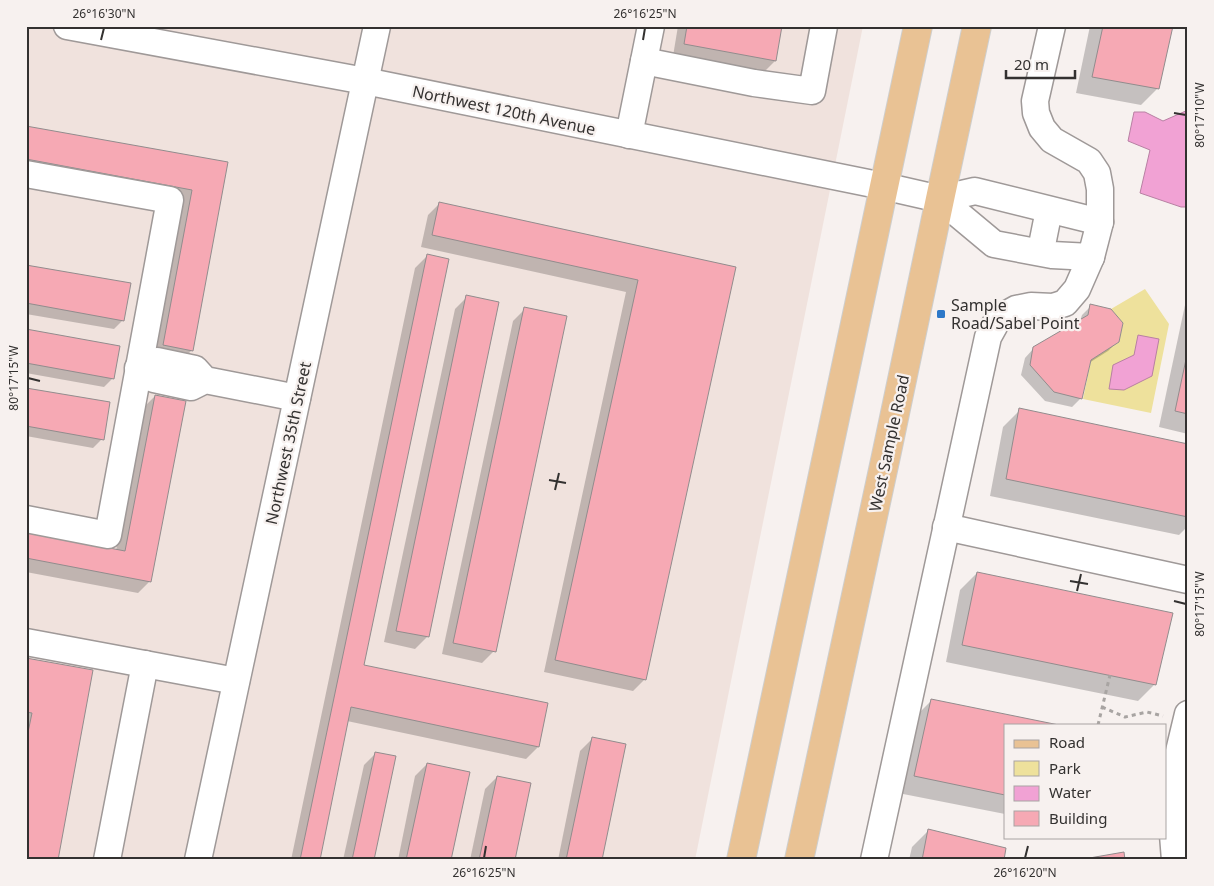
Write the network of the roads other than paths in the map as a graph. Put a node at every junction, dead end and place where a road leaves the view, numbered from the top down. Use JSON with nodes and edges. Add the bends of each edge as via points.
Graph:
{"nodes":[{"id":1,"x":67,"y":26,"type":"edge"},
{"id":2,"x":377,"y":26,"type":"edge"},
{"id":3,"x":651,"y":26,"type":"edge"},
{"id":4,"x":824,"y":26,"type":"edge"},
{"id":5,"x":918,"y":26,"type":"edge"},
{"id":6,"x":977,"y":26,"type":"edge"},
{"id":7,"x":1052,"y":26,"type":"edge"},
{"id":8,"x":95,"y":29,"type":"edge"},
{"id":9,"x":644,"y":61,"type":"junction"},
{"id":10,"x":366,"y":81,"type":"junction"},
{"id":11,"x":629,"y":135,"type":"junction"},
{"id":12,"x":26,"y":174,"type":"edge"},
{"id":13,"x":883,"y":186,"type":"junction"},
{"id":14,"x":940,"y":198,"type":"junction"},
{"id":15,"x":1050,"y":210,"type":"junction"},
{"id":16,"x":1100,"y":222,"type":"junction"},
{"id":17,"x":979,"y":231,"type":"junction"},
{"id":18,"x":1043,"y":240,"type":"junction"},
{"id":19,"x":1091,"y":257,"type":"junction"},
{"id":20,"x":138,"y":368,"type":"junction"},
{"id":21,"x":297,"y":398,"type":"junction"},
{"id":22,"x":26,"y":520,"type":"edge"},
{"id":23,"x":946,"y":528,"type":"junction"},
{"id":24,"x":1188,"y":580,"type":"edge"},
{"id":25,"x":26,"y":642,"type":"edge"},
{"id":26,"x":145,"y":664,"type":"junction"},
{"id":27,"x":236,"y":681,"type":"junction"},
{"id":28,"x":1187,"y":717,"type":"edge"},
{"id":29,"x":107,"y":860,"type":"edge"},
{"id":30,"x":198,"y":860,"type":"edge"},
{"id":31,"x":741,"y":860,"type":"edge"},
{"id":32,"x":799,"y":860,"type":"edge"},
{"id":33,"x":874,"y":860,"type":"edge"},
{"id":34,"x":1175,"y":860,"type":"edge"}],
"edges":[{"from":1,"to":8,"type":"street","name":"Northwest 120th Avenue"},
{"from":2,"to":10,"type":"street","name":"Northwest 35th Street"},
{"from":3,"to":9,"type":"street"},
{"from":4,"to":9,"type":"street","via":[[812,91]]},
{"from":5,"to":13,"type":"main road"},
{"from":6,"to":14,"type":"main road","name":"West Sample Road"},
{"from":7,"to":16,"type":"street","via":[[1035,101],[1036,113],[1052,140],[1088,161],[1097,173]]},
{"from":8,"to":10,"type":"street","name":"Northwest 120th Avenue"},
{"from":9,"to":11,"type":"street"},
{"from":10,"to":11,"type":"street","name":"Northwest 120th Avenue"},
{"from":10,"to":21,"type":"street","name":"Northwest 35th Street"},
{"from":11,"to":13,"type":"street","name":"Northwest 120th Avenue"},
{"from":12,"to":20,"type":"street","via":[[170,200]]},
{"from":13,"to":14,"type":"street","name":"Northwest 120th Avenue"},
{"from":13,"to":31,"type":"main road"},
{"from":14,"to":15,"type":"street","via":[[975,191]]},
{"from":14,"to":17,"type":"street"},
{"from":14,"to":32,"type":"main road","name":"West Sample Road"},
{"from":15,"to":16,"type":"street"},
{"from":15,"to":18,"type":"street"},
{"from":16,"to":19,"type":"street"},
{"from":17,"to":18,"type":"street","via":[[996,230]]},
{"from":17,"to":19,"type":"street","via":[[994,244],[1052,255]]},
{"from":18,"to":19,"type":"street"},
{"from":19,"to":23,"type":"street","via":[[1077,289],[1065,303],[1053,307],[1016,309],[998,320],[988,337]]},
{"from":20,"to":21,"type":"street","via":[[157,361],[195,369],[205,380]]},
{"from":20,"to":22,"type":"street","via":[[108,535]]},
{"from":21,"to":27,"type":"street","name":"Northwest 35th Street"},
{"from":23,"to":24,"type":"street"},
{"from":23,"to":33,"type":"street"},
{"from":25,"to":26,"type":"street"},
{"from":26,"to":27,"type":"street"},
{"from":26,"to":29,"type":"street"},
{"from":27,"to":30,"type":"street","name":"Northwest 35th Street"},
{"from":28,"to":34,"type":"street","via":[[1176,764],[1172,822]]}]}
